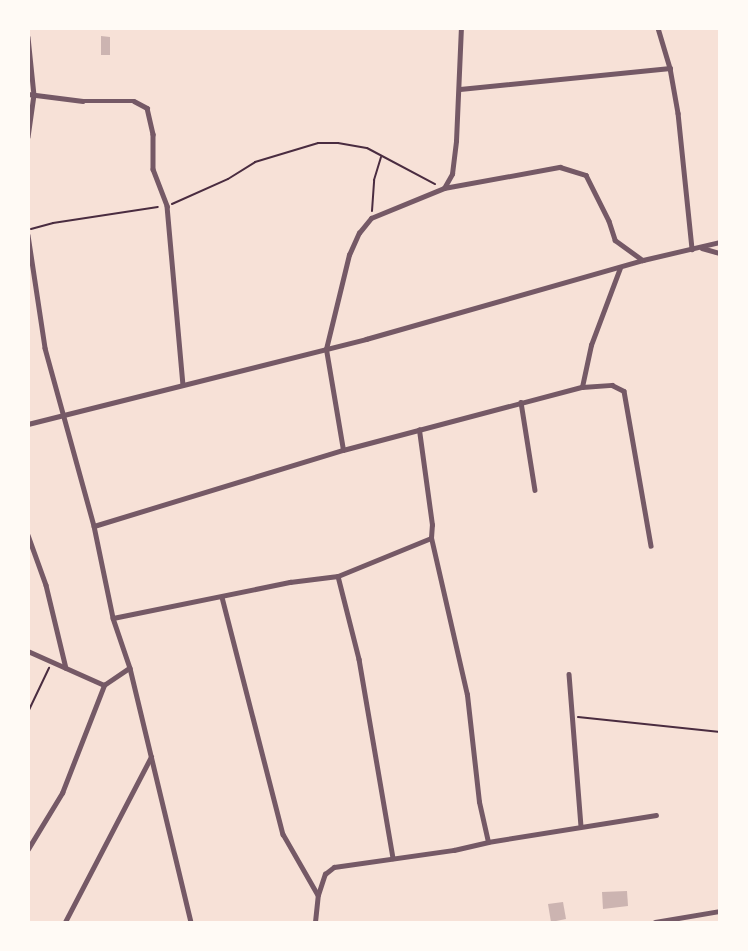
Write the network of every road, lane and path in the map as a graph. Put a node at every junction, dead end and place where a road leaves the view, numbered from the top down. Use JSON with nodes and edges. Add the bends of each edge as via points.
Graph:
{"nodes":[{"id":1,"x":460,"y":28,"type":"edge"},
{"id":2,"x":658,"y":28,"type":"edge"},
{"id":3,"x":28,"y":37,"type":"edge"},
{"id":4,"x":670,"y":68,"type":"junction"},
{"id":5,"x":460,"y":89,"type":"junction"},
{"id":6,"x":31,"y":95,"type":"edge"},
{"id":7,"x":28,"y":138,"type":"edge"},
{"id":8,"x":381,"y":158,"type":"junction"},
{"id":9,"x":444,"y":188,"type":"junction"},
{"id":10,"x":167,"y":206,"type":"junction"},
{"id":11,"x":371,"y":218,"type":"junction"},
{"id":12,"x":28,"y":232,"type":"edge"},
{"id":13,"x":720,"y":242,"type":"edge"},
{"id":14,"x":702,"y":248,"type":"junction"},
{"id":15,"x":692,"y":249,"type":"junction"},
{"id":16,"x":720,"y":253,"type":"edge"},
{"id":17,"x":643,"y":261,"type":"junction"},
{"id":18,"x":620,"y":268,"type":"junction"},
{"id":19,"x":326,"y":349,"type":"junction"},
{"id":20,"x":183,"y":384,"type":"junction"},
{"id":21,"x":582,"y":387,"type":"junction"},
{"id":22,"x":521,"y":402,"type":"junction"},
{"id":23,"x":65,"y":416,"type":"junction"},
{"id":24,"x":28,"y":424,"type":"edge"},
{"id":25,"x":419,"y":430,"type":"junction"},
{"id":26,"x":343,"y":450,"type":"junction"},
{"id":27,"x":536,"y":490,"type":"dead end"},
{"id":28,"x":94,"y":526,"type":"junction"},
{"id":29,"x":28,"y":535,"type":"edge"},
{"id":30,"x":431,"y":538,"type":"junction"},
{"id":31,"x":651,"y":546,"type":"dead end"},
{"id":32,"x":338,"y":576,"type":"junction"},
{"id":33,"x":222,"y":597,"type":"junction"},
{"id":34,"x":113,"y":618,"type":"junction"},
{"id":35,"x":28,"y":651,"type":"edge"},
{"id":36,"x":52,"y":660,"type":"junction"},
{"id":37,"x":66,"y":668,"type":"junction"},
{"id":38,"x":129,"y":668,"type":"junction"},
{"id":39,"x":569,"y":674,"type":"dead end"},
{"id":40,"x":104,"y":686,"type":"junction"},
{"id":41,"x":28,"y":712,"type":"edge"},
{"id":42,"x":573,"y":716,"type":"junction"},
{"id":43,"x":720,"y":732,"type":"edge"},
{"id":44,"x":151,"y":757,"type":"junction"},
{"id":45,"x":656,"y":815,"type":"dead end"},
{"id":46,"x":581,"y":825,"type":"junction"},
{"id":47,"x":488,"y":842,"type":"junction"},
{"id":48,"x":28,"y":849,"type":"edge"},
{"id":49,"x":393,"y":858,"type":"junction"},
{"id":50,"x":318,"y":895,"type":"junction"},
{"id":51,"x":720,"y":911,"type":"edge"},
{"id":52,"x":65,"y":922,"type":"edge"},
{"id":53,"x":191,"y":922,"type":"edge"},
{"id":54,"x":315,"y":922,"type":"edge"},
{"id":55,"x":655,"y":922,"type":"edge"}],
"edges":[{"from":1,"to":5,"type":"street"},
{"from":2,"to":4,"type":"street"},
{"from":3,"to":6,"type":"street"},
{"from":4,"to":5,"type":"street"},
{"from":4,"to":15,"type":"street"},
{"from":5,"to":9,"type":"street","via":[[452,174]]},
{"from":6,"to":7,"type":"street"},
{"from":6,"to":10,"type":"street","via":[[134,101],[147,108],[153,134],[153,169]]},
{"from":8,"to":9,"type":"path"},
{"from":8,"to":10,"type":"path","via":[[367,148],[338,142],[318,143],[255,162],[228,179]]},
{"from":8,"to":11,"type":"path","via":[[374,180]]},
{"from":9,"to":11,"type":"street"},
{"from":9,"to":17,"type":"street","via":[[560,167],[586,175],[615,240]]},
{"from":10,"to":12,"type":"path","via":[[53,223]]},
{"from":10,"to":20,"type":"street"},
{"from":11,"to":19,"type":"street","via":[[349,255]]},
{"from":12,"to":23,"type":"street","via":[[45,348]]},
{"from":13,"to":14,"type":"street"},
{"from":14,"to":15,"type":"street"},
{"from":14,"to":16,"type":"street"},
{"from":15,"to":17,"type":"street"},
{"from":17,"to":18,"type":"street"},
{"from":18,"to":19,"type":"street"},
{"from":18,"to":21,"type":"street","via":[[591,345]]},
{"from":19,"to":20,"type":"street"},
{"from":19,"to":26,"type":"street"},
{"from":20,"to":23,"type":"street"},
{"from":21,"to":22,"type":"street"},
{"from":21,"to":31,"type":"street","via":[[612,385],[624,391]]},
{"from":22,"to":25,"type":"street"},
{"from":22,"to":27,"type":"street"},
{"from":23,"to":24,"type":"street"},
{"from":23,"to":28,"type":"street"},
{"from":25,"to":26,"type":"street"},
{"from":25,"to":30,"type":"street"},
{"from":26,"to":28,"type":"street"},
{"from":28,"to":34,"type":"street"},
{"from":29,"to":37,"type":"street","via":[[46,585]]},
{"from":30,"to":32,"type":"street"},
{"from":30,"to":47,"type":"street","via":[[467,695],[479,802]]},
{"from":32,"to":33,"type":"street"},
{"from":32,"to":49,"type":"street","via":[[359,659]]},
{"from":33,"to":34,"type":"street"},
{"from":33,"to":50,"type":"street","via":[[283,834]]},
{"from":34,"to":38,"type":"street"},
{"from":35,"to":36,"type":"street"},
{"from":36,"to":37,"type":"street"},
{"from":36,"to":41,"type":"path"},
{"from":37,"to":40,"type":"street"},
{"from":38,"to":40,"type":"street"},
{"from":38,"to":44,"type":"street"},
{"from":39,"to":42,"type":"street"},
{"from":40,"to":48,"type":"street","via":[[62,794]]},
{"from":42,"to":43,"type":"path"},
{"from":42,"to":46,"type":"street"},
{"from":44,"to":52,"type":"street"},
{"from":44,"to":53,"type":"street"},
{"from":45,"to":46,"type":"street"},
{"from":46,"to":47,"type":"street"},
{"from":47,"to":49,"type":"street"},
{"from":49,"to":50,"type":"street","via":[[334,867],[325,874]]},
{"from":50,"to":54,"type":"street"},
{"from":51,"to":55,"type":"street"}]}
